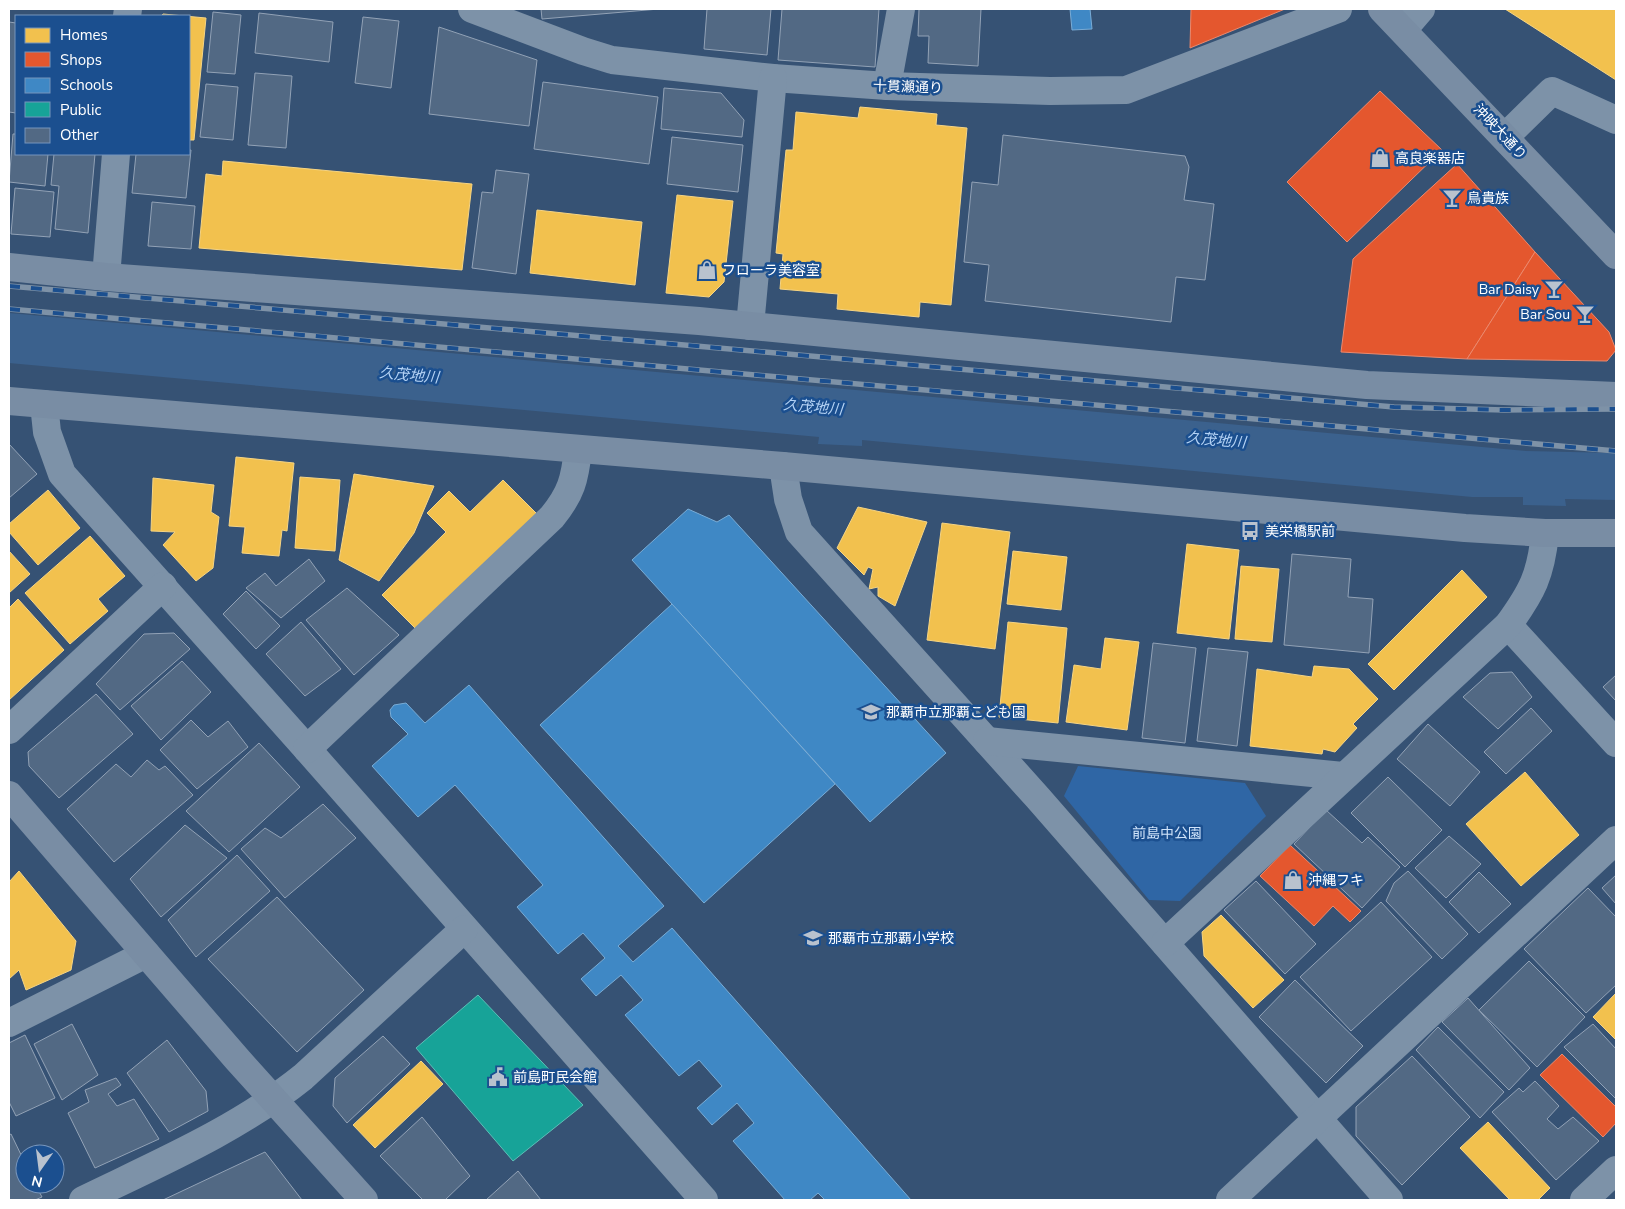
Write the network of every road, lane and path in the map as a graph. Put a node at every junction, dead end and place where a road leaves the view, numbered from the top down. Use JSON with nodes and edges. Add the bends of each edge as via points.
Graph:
{"nodes":[{"id":1,"x":472,"y":9,"type":"edge"},
{"id":2,"x":901,"y":9,"type":"edge"},
{"id":3,"x":1338,"y":9,"type":"edge"},
{"id":4,"x":1382,"y":9,"type":"edge"},
{"id":5,"x":1421,"y":9,"type":"edge"},
{"id":6,"x":1403,"y":30,"type":"junction"},
{"id":7,"x":773,"y":78,"type":"junction"},
{"id":8,"x":887,"y":86,"type":"junction"},
{"id":9,"x":1616,"y":120,"type":"edge"},
{"id":10,"x":1504,"y":137,"type":"junction"},
{"id":11,"x":116,"y":155,"type":"edge"},
{"id":12,"x":1616,"y":255,"type":"edge"},
{"id":13,"x":9,"y":267,"type":"edge"},
{"id":14,"x":106,"y":277,"type":"junction"},
{"id":15,"x":750,"y":326,"type":"junction"},
{"id":16,"x":1616,"y":396,"type":"edge"},
{"id":17,"x":9,"y":401,"type":"edge"},
{"id":18,"x":44,"y":404,"type":"junction"},
{"id":19,"x":578,"y":449,"type":"junction"},
{"id":20,"x":783,"y":466,"type":"junction"},
{"id":21,"x":1544,"y":533,"type":"junction"},
{"id":22,"x":1616,"y":533,"type":"edge"},
{"id":23,"x":163,"y":586,"type":"junction"},
{"id":24,"x":1508,"y":624,"type":"junction"},
{"id":25,"x":9,"y":730,"type":"edge"},
{"id":26,"x":987,"y":741,"type":"junction"},
{"id":27,"x":1616,"y":743,"type":"edge"},
{"id":28,"x":307,"y":749,"type":"junction"},
{"id":29,"x":1343,"y":776,"type":"junction"},
{"id":30,"x":9,"y":796,"type":"edge"},
{"id":31,"x":1616,"y":840,"type":"edge"},
{"id":32,"x":464,"y":929,"type":"junction"},
{"id":33,"x":1165,"y":942,"type":"junction"},
{"id":34,"x":146,"y":954,"type":"junction"},
{"id":35,"x":9,"y":1023,"type":"edge"},
{"id":36,"x":275,"y":1100,"type":"junction"},
{"id":37,"x":1318,"y":1117,"type":"junction"},
{"id":38,"x":1616,"y":1170,"type":"edge"},
{"id":39,"x":84,"y":1200,"type":"edge"},
{"id":40,"x":364,"y":1200,"type":"edge"},
{"id":41,"x":704,"y":1200,"type":"edge"},
{"id":42,"x":1230,"y":1200,"type":"edge"},
{"id":43,"x":1389,"y":1200,"type":"edge"},
{"id":44,"x":1584,"y":1200,"type":"edge"}],
"edges":[{"from":1,"to":7,"type":"street","name":"十貫瀬通り","via":[[612,60]]},
{"from":2,"to":8,"type":"street"},
{"from":3,"to":8,"type":"street","name":"十貫瀬通り","via":[[1126,90]]},
{"from":4,"to":6,"type":"street","name":"沖映大通り"},
{"from":5,"to":6,"type":"street"},
{"from":6,"to":10,"type":"street","name":"沖映大通り"},
{"from":7,"to":8,"type":"street","name":"十貫瀬通り"},
{"from":7,"to":15,"type":"street"},
{"from":9,"to":10,"type":"street","via":[[1552,91]]},
{"from":10,"to":12,"type":"street","name":"沖映大通り"},
{"from":11,"to":14,"type":"street"},
{"from":13,"to":14,"type":"street"},
{"from":14,"to":15,"type":"street"},
{"from":15,"to":16,"type":"street","via":[[1357,384]]},
{"from":17,"to":18,"type":"street"},
{"from":18,"to":19,"type":"street"},
{"from":18,"to":23,"type":"street","via":[[46,432],[62,474]]},
{"from":19,"to":20,"type":"street"},
{"from":19,"to":28,"type":"street","via":[[575,478],[565,501],[552,517]]},
{"from":20,"to":21,"type":"street"},
{"from":20,"to":26,"type":"street","via":[[788,499],[800,532]]},
{"from":21,"to":22,"type":"street"},
{"from":21,"to":24,"type":"street","via":[[1542,563],[1529,596]]},
{"from":23,"to":25,"type":"street"},
{"from":23,"to":28,"type":"street"},
{"from":24,"to":27,"type":"street"},
{"from":24,"to":29,"type":"street"},
{"from":26,"to":29,"type":"street"},
{"from":26,"to":33,"type":"street"},
{"from":28,"to":32,"type":"street"},
{"from":29,"to":33,"type":"street"},
{"from":30,"to":34,"type":"street"},
{"from":31,"to":37,"type":"street"},
{"from":32,"to":36,"type":"street"},
{"from":32,"to":41,"type":"street"},
{"from":33,"to":37,"type":"street"},
{"from":34,"to":35,"type":"street"},
{"from":34,"to":36,"type":"street"},
{"from":36,"to":39,"type":"street","via":[[240,1122]]},
{"from":36,"to":40,"type":"street"},
{"from":37,"to":42,"type":"street"},
{"from":37,"to":43,"type":"street"},
{"from":38,"to":44,"type":"street"}]}
